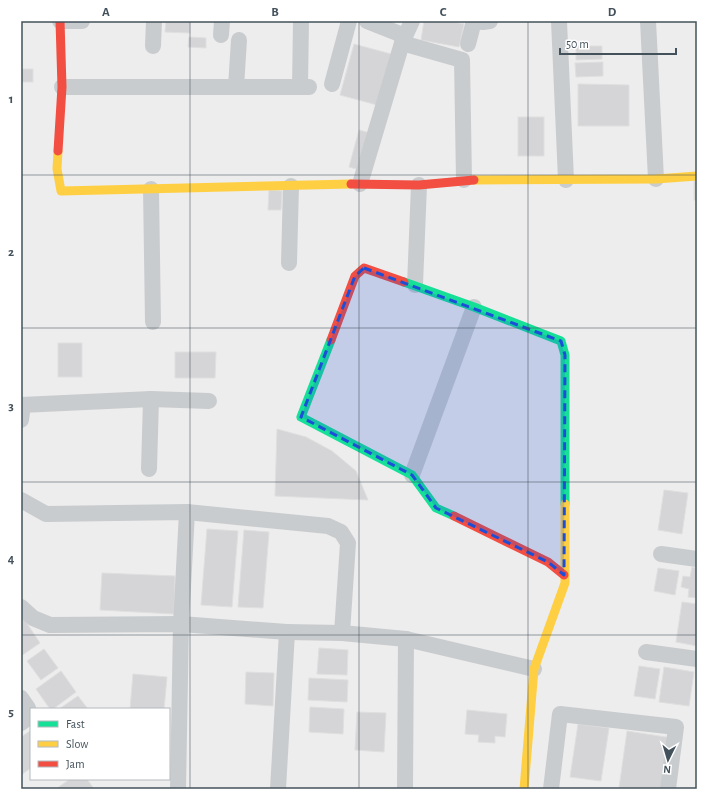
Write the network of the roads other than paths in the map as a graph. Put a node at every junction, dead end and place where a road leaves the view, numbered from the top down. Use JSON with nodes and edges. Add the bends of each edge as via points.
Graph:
{"nodes":[{"id":1,"x":60,"y":21,"type":"edge"},
{"id":2,"x":82,"y":21,"type":"edge"},
{"id":3,"x":154,"y":21,"type":"edge"},
{"id":4,"x":301,"y":21,"type":"edge"},
{"id":5,"x":349,"y":21,"type":"edge"},
{"id":6,"x":368,"y":21,"type":"edge"},
{"id":7,"x":412,"y":21,"type":"edge"},
{"id":8,"x":474,"y":21,"type":"edge"},
{"id":9,"x":490,"y":21,"type":"edge"},
{"id":10,"x":559,"y":21,"type":"edge"},
{"id":11,"x":648,"y":21,"type":"edge"},
{"id":12,"x":403,"y":39,"type":"junction"},
{"id":13,"x":239,"y":40,"type":"dead end"},
{"id":14,"x":468,"y":44,"type":"dead end"},
{"id":15,"x":153,"y":46,"type":"dead end"},
{"id":16,"x":332,"y":84,"type":"dead end"},
{"id":17,"x":62,"y":87,"type":"junction"},
{"id":18,"x":236,"y":87,"type":"junction"},
{"id":19,"x":697,"y":176,"type":"edge"},
{"id":20,"x":656,"y":179,"type":"junction"},
{"id":21,"x":464,"y":180,"type":"junction"},
{"id":22,"x":566,"y":180,"type":"junction"},
{"id":23,"x":360,"y":184,"type":"junction"},
{"id":24,"x":419,"y":185,"type":"junction"},
{"id":25,"x":291,"y":186,"type":"junction"},
{"id":26,"x":151,"y":189,"type":"junction"},
{"id":27,"x":289,"y":263,"type":"dead end"},
{"id":28,"x":415,"y":285,"type":"junction"},
{"id":29,"x":474,"y":307,"type":"junction"},
{"id":30,"x":153,"y":322,"type":"dead end"},
{"id":31,"x":151,"y":399,"type":"junction"},
{"id":32,"x":209,"y":401,"type":"dead end"},
{"id":33,"x":22,"y":410,"type":"edge"},
{"id":34,"x":149,"y":469,"type":"dead end"},
{"id":35,"x":412,"y":475,"type":"junction"},
{"id":36,"x":21,"y":500,"type":"edge"},
{"id":37,"x":187,"y":512,"type":"junction"},
{"id":38,"x":661,"y":554,"type":"dead end"},
{"id":39,"x":697,"y":559,"type":"edge"},
{"id":40,"x":564,"y":575,"type":"junction"},
{"id":41,"x":21,"y":607,"type":"edge"},
{"id":42,"x":181,"y":624,"type":"junction"},
{"id":43,"x":287,"y":632,"type":"junction"},
{"id":44,"x":342,"y":633,"type":"junction"},
{"id":45,"x":406,"y":639,"type":"junction"},
{"id":46,"x":646,"y":652,"type":"dead end"},
{"id":47,"x":697,"y":659,"type":"edge"},
{"id":48,"x":534,"y":669,"type":"junction"},
{"id":49,"x":21,"y":698,"type":"edge"},
{"id":50,"x":21,"y":723,"type":"edge"},
{"id":51,"x":178,"y":789,"type":"edge"},
{"id":52,"x":278,"y":789,"type":"edge"},
{"id":53,"x":405,"y":789,"type":"edge"},
{"id":54,"x":524,"y":789,"type":"edge"},
{"id":55,"x":551,"y":789,"type":"edge"},
{"id":56,"x":668,"y":789,"type":"edge"}],
"edges":[{"from":1,"to":2,"type":"street"},
{"from":1,"to":17,"type":"street"},
{"from":3,"to":15,"type":"street"},
{"from":4,"to":18,"type":"street","via":[[305,87]]},
{"from":5,"to":16,"type":"street"},
{"from":6,"to":12,"type":"street"},
{"from":7,"to":12,"type":"street"},
{"from":8,"to":9,"type":"street"},
{"from":8,"to":14,"type":"street"},
{"from":10,"to":22,"type":"street"},
{"from":11,"to":20,"type":"street"},
{"from":12,"to":21,"type":"street","via":[[462,60]]},
{"from":12,"to":23,"type":"street"},
{"from":13,"to":18,"type":"street"},
{"from":17,"to":18,"type":"street"},
{"from":17,"to":26,"type":"street","via":[[57,169],[61,191]]},
{"from":19,"to":20,"type":"street"},
{"from":20,"to":22,"type":"street"},
{"from":21,"to":22,"type":"street"},
{"from":21,"to":24,"type":"street"},
{"from":23,"to":24,"type":"street"},
{"from":23,"to":25,"type":"street"},
{"from":24,"to":28,"type":"street"},
{"from":25,"to":26,"type":"street"},
{"from":25,"to":27,"type":"street"},
{"from":26,"to":30,"type":"street"},
{"from":28,"to":29,"type":"street"},
{"from":28,"to":35,"type":"street","via":[[364,268],[355,276],[300,417]]},
{"from":29,"to":35,"type":"street"},
{"from":29,"to":40,"type":"street","via":[[561,341],[565,355]]},
{"from":31,"to":32,"type":"street"},
{"from":31,"to":33,"type":"street"},
{"from":31,"to":34,"type":"street"},
{"from":35,"to":40,"type":"street","via":[[436,508],[548,562]]},
{"from":36,"to":37,"type":"street","via":[[46,514]]},
{"from":37,"to":42,"type":"street"},
{"from":37,"to":44,"type":"street","via":[[328,526],[341,532],[348,543]]},
{"from":38,"to":39,"type":"street"},
{"from":40,"to":48,"type":"street","via":[[564,583]]},
{"from":41,"to":42,"type":"street","via":[[33,618],[50,624]]},
{"from":42,"to":43,"type":"street"},
{"from":42,"to":51,"type":"street"},
{"from":43,"to":44,"type":"street"},
{"from":43,"to":52,"type":"street"},
{"from":44,"to":45,"type":"street"},
{"from":45,"to":48,"type":"street"},
{"from":45,"to":53,"type":"street"},
{"from":46,"to":47,"type":"street"},
{"from":48,"to":54,"type":"street"},
{"from":49,"to":50,"type":"street","via":[[28,708],[28,718]]},
{"from":55,"to":56,"type":"street","via":[[560,714],[676,727]]}]}
